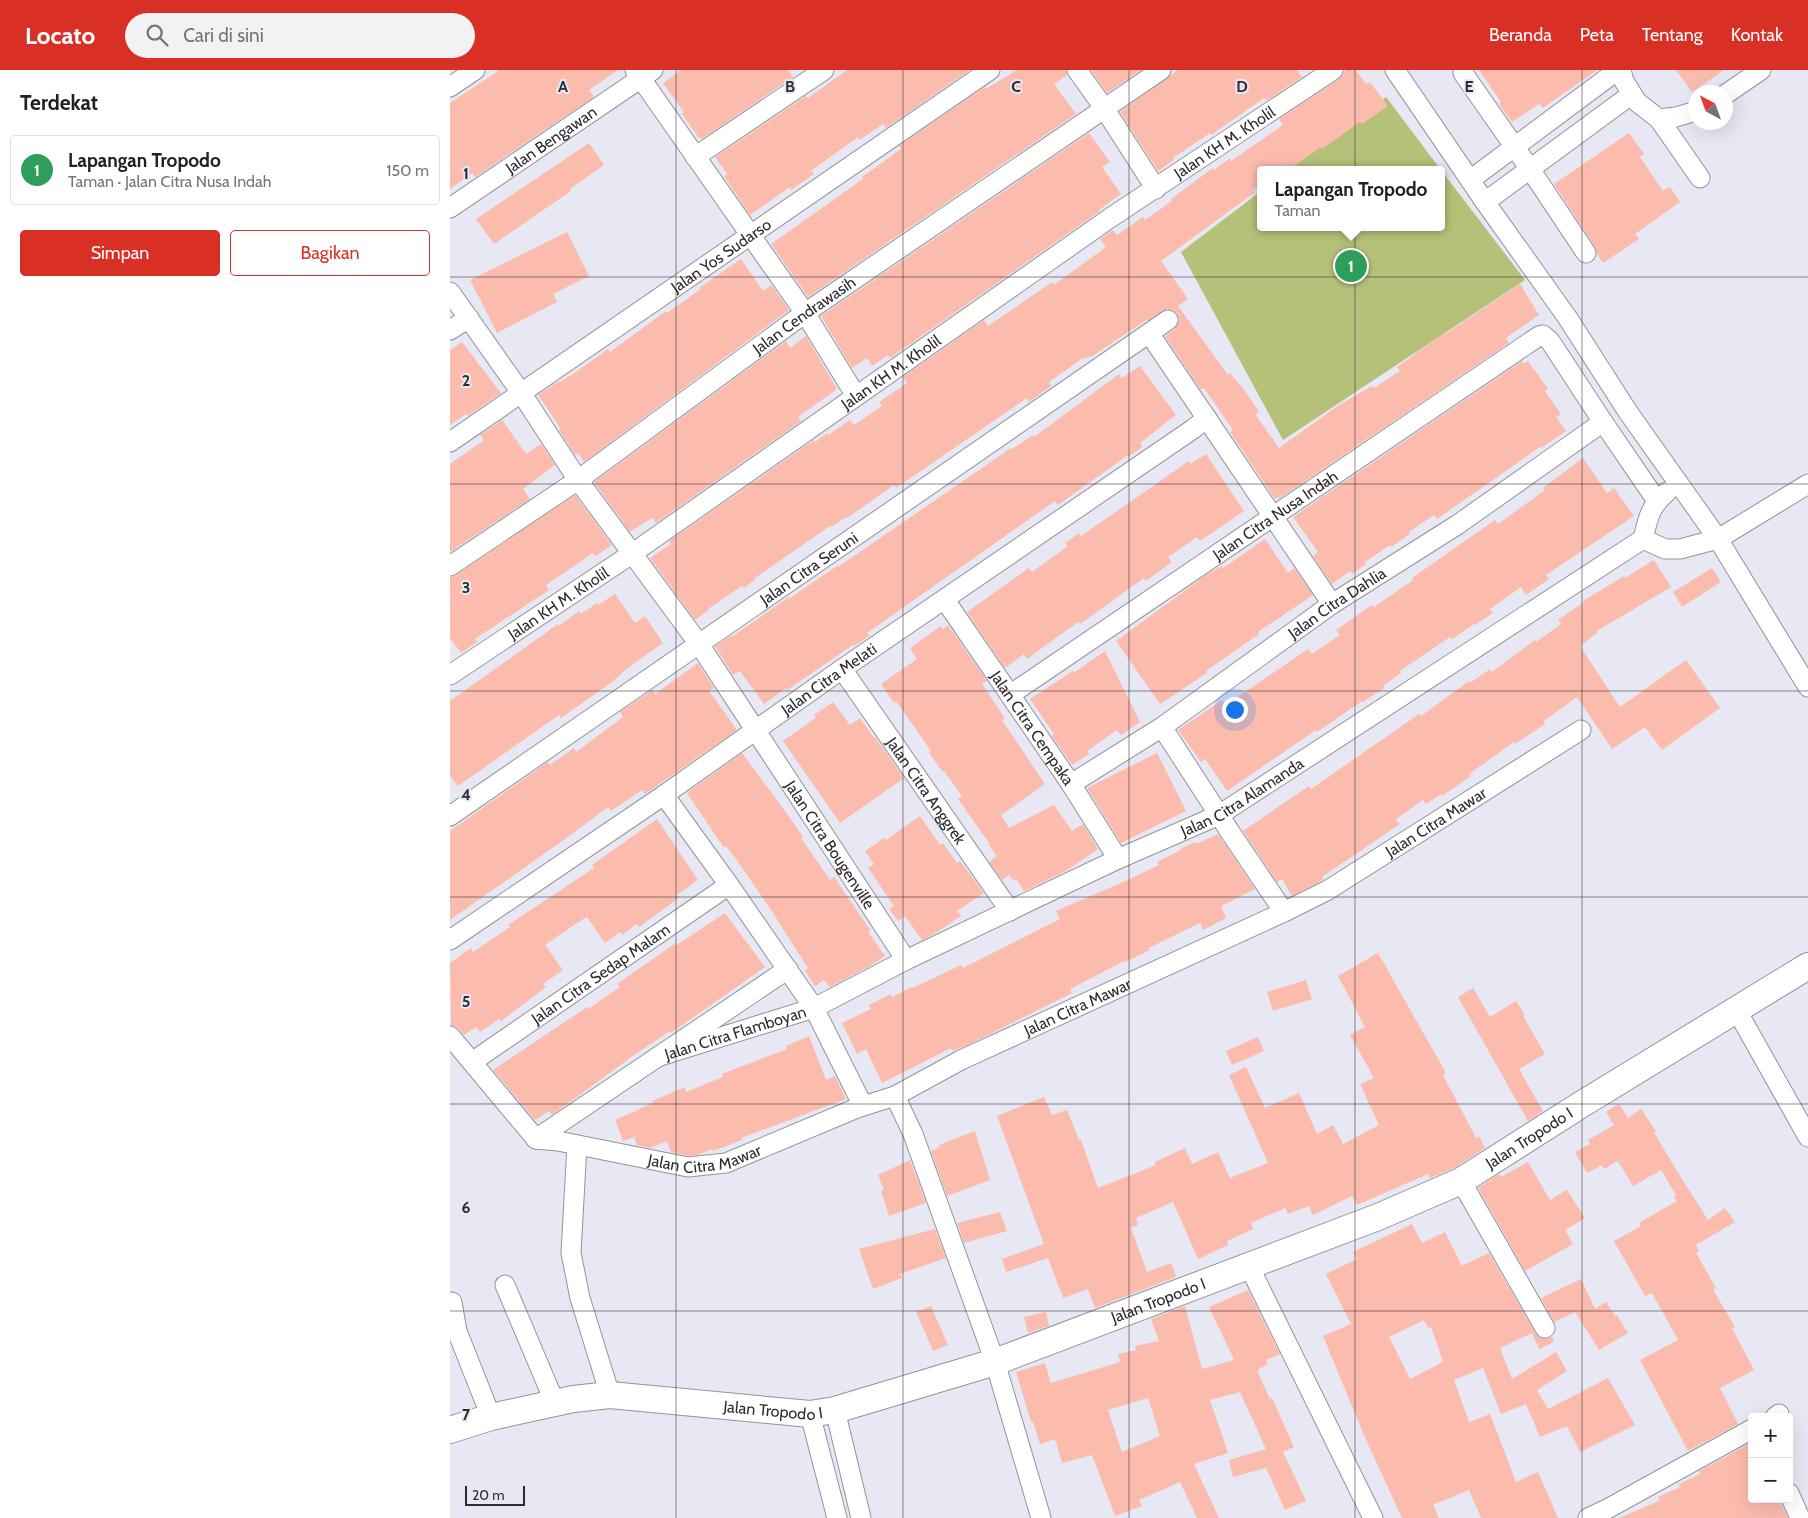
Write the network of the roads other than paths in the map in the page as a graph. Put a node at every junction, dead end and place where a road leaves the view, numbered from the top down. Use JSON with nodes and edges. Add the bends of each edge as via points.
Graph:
{"nodes":[{"id":1,"x":475,"y":70,"type":"edge"},
{"id":2,"x":824,"y":70,"type":"edge"},
{"id":3,"x":990,"y":70,"type":"edge"},
{"id":4,"x":1077,"y":70,"type":"edge"},
{"id":5,"x":1161,"y":70,"type":"edge"},
{"id":6,"x":1619,"y":70,"type":"edge"},
{"id":7,"x":1761,"y":70,"type":"edge"},
{"id":8,"x":1399,"y":71,"type":"edge"},
{"id":9,"x":643,"y":73,"type":"edge"},
{"id":10,"x":1321,"y":73,"type":"edge"},
{"id":11,"x":1463,"y":73,"type":"dead end"},
{"id":12,"x":450,"y":87,"type":"edge"},
{"id":13,"x":1733,"y":89,"type":"edge"},
{"id":14,"x":1632,"y":94,"type":"junction"},
{"id":15,"x":1104,"y":108,"type":"junction"},
{"id":16,"x":1688,"y":113,"type":"edge"},
{"id":17,"x":1659,"y":119,"type":"junction"},
{"id":18,"x":1514,"y":147,"type":"junction"},
{"id":19,"x":695,"y":157,"type":"junction"},
{"id":20,"x":1530,"y":168,"type":"junction"},
{"id":21,"x":1700,"y":178,"type":"dead end"},
{"id":22,"x":1470,"y":180,"type":"junction"},
{"id":23,"x":1156,"y":189,"type":"junction"},
{"id":24,"x":1485,"y":202,"type":"junction"},
{"id":25,"x":450,"y":208,"type":"edge"},
{"id":26,"x":750,"y":235,"type":"junction"},
{"id":27,"x":1586,"y":253,"type":"dead end"},
{"id":28,"x":450,"y":292,"type":"edge"},
{"id":29,"x":805,"y":313,"type":"junction"},
{"id":30,"x":1168,"y":320,"type":"dead end"},
{"id":31,"x":460,"y":323,"type":"edge"},
{"id":32,"x":1149,"y":333,"type":"junction"},
{"id":33,"x":522,"y":394,"type":"junction"},
{"id":34,"x":856,"y":396,"type":"junction"},
{"id":35,"x":1206,"y":418,"type":"junction"},
{"id":36,"x":1603,"y":422,"type":"junction"},
{"id":37,"x":450,"y":442,"type":"edge"},
{"id":38,"x":578,"y":480,"type":"junction"},
{"id":39,"x":1808,"y":484,"type":"edge"},
{"id":40,"x":1678,"y":485,"type":"junction"},
{"id":41,"x":1657,"y":501,"type":"junction"},
{"id":42,"x":1272,"y":518,"type":"junction"},
{"id":43,"x":1643,"y":539,"type":"junction"},
{"id":44,"x":1718,"y":540,"type":"junction"},
{"id":45,"x":633,"y":553,"type":"junction"},
{"id":46,"x":450,"y":566,"type":"edge"},
{"id":47,"x":945,"y":600,"type":"junction"},
{"id":48,"x":1332,"y":604,"type":"junction"},
{"id":49,"x":699,"y":644,"type":"junction"},
{"id":50,"x":842,"y":669,"type":"junction"},
{"id":51,"x":450,"y":674,"type":"edge"},
{"id":52,"x":1808,"y":687,"type":"edge"},
{"id":53,"x":1011,"y":694,"type":"junction"},
{"id":54,"x":1162,"y":727,"type":"junction"},
{"id":55,"x":756,"y":729,"type":"junction"},
{"id":56,"x":1581,"y":730,"type":"dead end"},
{"id":57,"x":1071,"y":784,"type":"junction"},
{"id":58,"x":664,"y":796,"type":"junction"},
{"id":59,"x":1219,"y":815,"type":"junction"},
{"id":60,"x":450,"y":816,"type":"edge"},
{"id":61,"x":1118,"y":859,"type":"junction"},
{"id":62,"x":729,"y":885,"type":"junction"},
{"id":63,"x":1010,"y":911,"type":"junction"},
{"id":64,"x":1284,"y":912,"type":"junction"},
{"id":65,"x":450,"y":940,"type":"edge"},
{"id":66,"x":906,"y":960,"type":"junction"},
{"id":67,"x":1808,"y":966,"type":"edge"},
{"id":68,"x":788,"y":969,"type":"junction"},
{"id":69,"x":814,"y":1008,"type":"junction"},
{"id":70,"x":1736,"y":1010,"type":"junction"},
{"id":71,"x":450,"y":1036,"type":"edge"},
{"id":72,"x":657,"y":1057,"type":"junction"},
{"id":73,"x":472,"y":1062,"type":"junction"},
{"id":74,"x":895,"y":1096,"type":"junction"},
{"id":75,"x":863,"y":1106,"type":"junction"},
{"id":76,"x":1808,"y":1137,"type":"edge"},
{"id":77,"x":536,"y":1139,"type":"junction"},
{"id":78,"x":577,"y":1145,"type":"junction"},
{"id":79,"x":1461,"y":1180,"type":"junction"},
{"id":80,"x":1249,"y":1266,"type":"junction"},
{"id":81,"x":505,"y":1285,"type":"dead end"},
{"id":82,"x":452,"y":1302,"type":"dead end"},
{"id":83,"x":1545,"y":1328,"type":"dead end"},
{"id":84,"x":995,"y":1362,"type":"junction"},
{"id":85,"x":610,"y":1395,"type":"junction"},
{"id":86,"x":555,"y":1403,"type":"junction"},
{"id":87,"x":823,"y":1412,"type":"junction"},
{"id":88,"x":491,"y":1417,"type":"junction"},
{"id":89,"x":450,"y":1430,"type":"edge"},
{"id":90,"x":1748,"y":1431,"type":"edge"},
{"id":91,"x":1793,"y":1502,"type":"edge"},
{"id":92,"x":1611,"y":1513,"type":"edge"},
{"id":93,"x":837,"y":1518,"type":"edge"},
{"id":94,"x":861,"y":1518,"type":"edge"},
{"id":95,"x":1041,"y":1518,"type":"edge"},
{"id":96,"x":1373,"y":1518,"type":"edge"},
{"id":97,"x":1588,"y":1518,"type":"edge"},
{"id":98,"x":1800,"y":1518,"type":"edge"}],
"edges":[{"from":1,"to":12,"type":"street"},
{"from":2,"to":19,"type":"street"},
{"from":3,"to":26,"type":"street","name":"Jalan Yos Sudarso"},
{"from":4,"to":15,"type":"street"},
{"from":5,"to":15,"type":"street","name":"Jalan Cendrawasih"},
{"from":6,"to":14,"type":"street"},
{"from":6,"to":18,"type":"street"},
{"from":7,"to":13,"type":"street"},
{"from":8,"to":22,"type":"street"},
{"from":9,"to":19,"type":"street"},
{"from":9,"to":25,"type":"street","name":"Jalan Bengawan"},
{"from":10,"to":23,"type":"street","name":"Jalan KH M. Kholil"},
{"from":11,"to":18,"type":"street"},
{"from":14,"to":17,"type":"street"},
{"from":14,"to":20,"type":"street"},
{"from":15,"to":23,"type":"street"},
{"from":15,"to":29,"type":"street","name":"Jalan Cendrawasih"},
{"from":16,"to":17,"type":"street"},
{"from":17,"to":21,"type":"street"},
{"from":18,"to":20,"type":"street"},
{"from":18,"to":22,"type":"street"},
{"from":19,"to":26,"type":"street"},
{"from":20,"to":24,"type":"street"},
{"from":20,"to":27,"type":"street"},
{"from":22,"to":24,"type":"street"},
{"from":23,"to":34,"type":"street","name":"Jalan KH M. Kholil"},
{"from":24,"to":40,"type":"street","via":[[1567,317]]},
{"from":26,"to":29,"type":"street"},
{"from":26,"to":33,"type":"street","name":"Jalan Yos Sudarso"},
{"from":28,"to":31,"type":"street","name":"Jalan Citra Bougenville"},
{"from":29,"to":34,"type":"street"},
{"from":29,"to":38,"type":"street","name":"Jalan Cendrawasih"},
{"from":30,"to":32,"type":"street","name":"Jalan Citra Seruni"},
{"from":31,"to":33,"type":"street","name":"Jalan Citra Bougenville"},
{"from":32,"to":35,"type":"street"},
{"from":32,"to":49,"type":"street","name":"Jalan Citra Seruni"},
{"from":33,"to":37,"type":"street","name":"Jalan Yos Sudarso"},
{"from":33,"to":38,"type":"street","name":"Jalan Citra Bougenville"},
{"from":34,"to":45,"type":"street","name":"Jalan KH M. Kholil"},
{"from":35,"to":42,"type":"street"},
{"from":35,"to":47,"type":"street","name":"Jalan Citra Melati"},
{"from":36,"to":41,"type":"street"},
{"from":36,"to":42,"type":"street","name":"Jalan Citra Nusa Indah","via":[[1550,341],[1542,335]]},
{"from":36,"to":48,"type":"street","name":"Jalan Citra Dahlia","via":[[1457,525]]},
{"from":38,"to":45,"type":"street","name":"Jalan Citra Bougenville"},
{"from":38,"to":46,"type":"street","name":"Jalan Cendrawasih"},
{"from":39,"to":44,"type":"street"},
{"from":40,"to":41,"type":"street"},
{"from":40,"to":44,"type":"street"},
{"from":41,"to":43,"type":"street","via":[[1648,514]]},
{"from":42,"to":48,"type":"street"},
{"from":42,"to":53,"type":"street","name":"Jalan Citra Nusa Indah"},
{"from":43,"to":44,"type":"street","via":[[1664,549],[1680,549]]},
{"from":43,"to":59,"type":"street","name":"Jalan Citra Alamanda"},
{"from":44,"to":52,"type":"street"},
{"from":45,"to":49,"type":"street","name":"Jalan Citra Bougenville"},
{"from":45,"to":51,"type":"street","name":"Jalan KH M. Kholil"},
{"from":47,"to":50,"type":"street","name":"Jalan Citra Melati"},
{"from":47,"to":53,"type":"street","name":"Jalan Citra Cempaka"},
{"from":48,"to":54,"type":"street","name":"Jalan Citra Dahlia"},
{"from":49,"to":55,"type":"street","name":"Jalan Citra Bougenville"},
{"from":49,"to":60,"type":"street","name":"Jalan Citra Seruni"},
{"from":50,"to":55,"type":"street","name":"Jalan Citra Melati"},
{"from":50,"to":63,"type":"street","name":"Jalan Citra Anggrek"},
{"from":53,"to":57,"type":"street","name":"Jalan Citra Cempaka"},
{"from":54,"to":57,"type":"street","name":"Jalan Citra Dahlia"},
{"from":54,"to":59,"type":"street"},
{"from":55,"to":58,"type":"street","name":"Jalan Citra Melati"},
{"from":55,"to":66,"type":"street","name":"Jalan Citra Bougenville"},
{"from":56,"to":64,"type":"street","name":"Jalan Citra Mawar","via":[[1328,890]]},
{"from":57,"to":61,"type":"street","name":"Jalan Citra Cempaka"},
{"from":58,"to":62,"type":"street"},
{"from":58,"to":65,"type":"street","name":"Jalan Citra Melati"},
{"from":59,"to":61,"type":"street","name":"Jalan Citra Alamanda"},
{"from":59,"to":64,"type":"street"},
{"from":61,"to":63,"type":"street","name":"Jalan Citra Alamanda"},
{"from":62,"to":68,"type":"street"},
{"from":62,"to":73,"type":"street","name":"Jalan Citra Sedap Malam"},
{"from":63,"to":66,"type":"street","name":"Jalan Citra Alamanda"},
{"from":64,"to":74,"type":"street","name":"Jalan Citra Mawar","via":[[961,1060]]},
{"from":66,"to":69,"type":"street","name":"Jalan Citra Alamanda"},
{"from":67,"to":70,"type":"street","name":"Jalan Tropodo I"},
{"from":68,"to":69,"type":"street"},
{"from":68,"to":72,"type":"street","name":"Jalan Citra Flamboyan"},
{"from":69,"to":72,"type":"street","name":"Jalan Citra Flamboyan"},
{"from":69,"to":75,"type":"street"},
{"from":70,"to":76,"type":"street"},
{"from":70,"to":79,"type":"street","name":"Jalan Tropodo I"},
{"from":71,"to":73,"type":"street"},
{"from":72,"to":77,"type":"street","name":"Jalan Citra Flamboyan"},
{"from":73,"to":77,"type":"street"},
{"from":74,"to":75,"type":"street","name":"Jalan Citra Mawar"},
{"from":74,"to":84,"type":"street","via":[[913,1134]]},
{"from":75,"to":78,"type":"street","name":"Jalan Citra Mawar","via":[[726,1163],[688,1167]]},
{"from":77,"to":78,"type":"street","name":"Jalan Citra Mawar"},
{"from":78,"to":85,"type":"street","via":[[571,1253],[580,1298]]},
{"from":79,"to":80,"type":"street","name":"Jalan Tropodo I","via":[[1378,1217]]},
{"from":79,"to":83,"type":"street"},
{"from":80,"to":84,"type":"street","name":"Jalan Tropodo I"},
{"from":80,"to":96,"type":"street"},
{"from":81,"to":86,"type":"street"},
{"from":82,"to":88,"type":"street","via":[[457,1331]]},
{"from":84,"to":87,"type":"street","name":"Jalan Tropodo I"},
{"from":84,"to":95,"type":"street"},
{"from":85,"to":86,"type":"street","name":"Jalan Tropodo I"},
{"from":85,"to":87,"type":"street","name":"Jalan Tropodo I"},
{"from":86,"to":88,"type":"street","name":"Jalan Tropodo I"},
{"from":87,"to":93,"type":"street"},
{"from":87,"to":94,"type":"street"},
{"from":88,"to":89,"type":"street","name":"Jalan Tropodo I"},
{"from":90,"to":92,"type":"street"},
{"from":91,"to":98,"type":"street"},
{"from":92,"to":97,"type":"street"}]}
